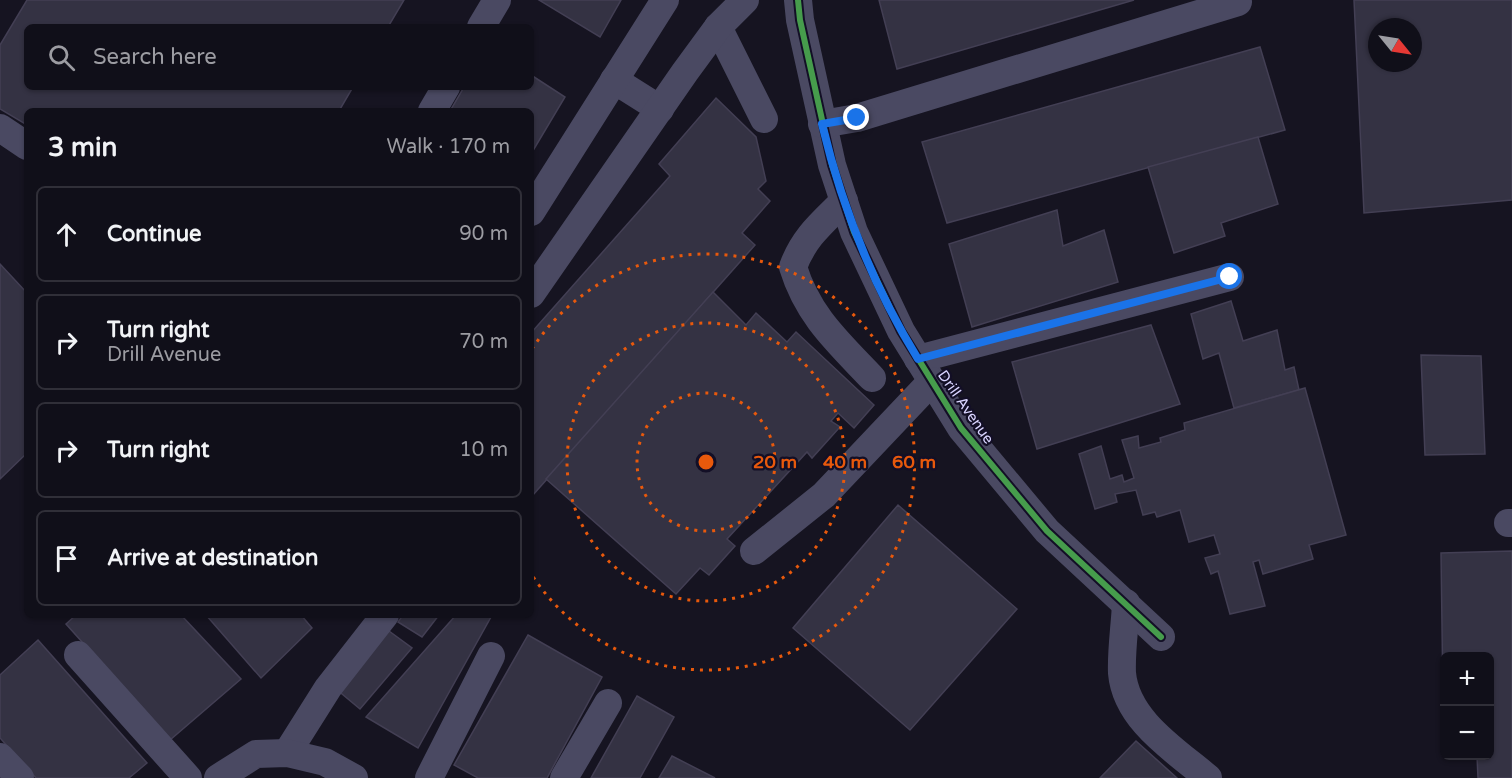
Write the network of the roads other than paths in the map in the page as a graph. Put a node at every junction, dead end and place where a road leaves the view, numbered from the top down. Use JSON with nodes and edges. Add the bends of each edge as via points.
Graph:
{"nodes":[{"id":1,"x":497,"y":0,"type":"edge"},
{"id":2,"x":665,"y":0,"type":"edge"},
{"id":3,"x":745,"y":0,"type":"edge"},
{"id":4,"x":798,"y":0,"type":"edge"},
{"id":5,"x":1238,"y":2,"type":"dead end"},
{"id":6,"x":483,"y":24,"type":"edge"},
{"id":7,"x":718,"y":27,"type":"junction"},
{"id":8,"x":614,"y":80,"type":"junction"},
{"id":9,"x":444,"y":90,"type":"edge"},
{"id":10,"x":434,"y":108,"type":"edge"},
{"id":11,"x":660,"y":109,"type":"junction"},
{"id":12,"x":764,"y":119,"type":"dead end"},
{"id":13,"x":822,"y":124,"type":"junction"},
{"id":14,"x":0,"y":128,"type":"edge"},
{"id":15,"x":24,"y":144,"type":"edge"},
{"id":16,"x":844,"y":201,"type":"junction"},
{"id":17,"x":534,"y":207,"type":"edge"},
{"id":18,"x":1230,"y":277,"type":"dead end"},
{"id":19,"x":534,"y":290,"type":"edge"},
{"id":20,"x":925,"y":370,"type":"junction"},
{"id":21,"x":872,"y":378,"type":"dead end"},
{"id":22,"x":754,"y":551,"type":"dead end"},
{"id":23,"x":1126,"y":603,"type":"junction"},
{"id":24,"x":383,"y":618,"type":"edge"},
{"id":25,"x":1161,"y":637,"type":"dead end"},
{"id":26,"x":78,"y":655,"type":"dead end"},
{"id":27,"x":491,"y":656,"type":"dead end"},
{"id":28,"x":608,"y":703,"type":"dead end"},
{"id":29,"x":287,"y":753,"type":"junction"},
{"id":30,"x":0,"y":757,"type":"edge"},
{"id":31,"x":20,"y":778,"type":"edge"},
{"id":32,"x":188,"y":778,"type":"edge"},
{"id":33,"x":218,"y":778,"type":"edge"},
{"id":34,"x":354,"y":778,"type":"edge"},
{"id":35,"x":429,"y":778,"type":"edge"},
{"id":36,"x":564,"y":778,"type":"edge"},
{"id":37,"x":1208,"y":778,"type":"edge"}],
"edges":[{"from":1,"to":6,"type":"street"},
{"from":2,"to":8,"type":"street"},
{"from":3,"to":7,"type":"street"},
{"from":4,"to":13,"type":"street","name":"Drill Avenue"},
{"from":5,"to":13,"type":"street","via":[[857,118]]},
{"from":7,"to":11,"type":"street"},
{"from":7,"to":12,"type":"street"},
{"from":8,"to":11,"type":"street"},
{"from":8,"to":17,"type":"street"},
{"from":9,"to":10,"type":"street"},
{"from":11,"to":19,"type":"street"},
{"from":13,"to":16,"type":"street","name":"Drill Avenue"},
{"from":14,"to":15,"type":"street"},
{"from":16,"to":20,"type":"street","name":"Drill Avenue","via":[[854,232],[901,331]]},
{"from":16,"to":21,"type":"street","via":[[813,231],[793,267],[806,301],[821,324]]},
{"from":18,"to":20,"type":"street"},
{"from":20,"to":22,"type":"street","via":[[824,495]]},
{"from":20,"to":23,"type":"street","name":"Drill Avenue","via":[[962,428],[1047,531]]},
{"from":23,"to":25,"type":"street","name":"Drill Avenue"},
{"from":23,"to":37,"type":"street","via":[[1122,673],[1126,695],[1158,736]]},
{"from":24,"to":29,"type":"street","via":[[328,688]]},
{"from":26,"to":32,"type":"street"},
{"from":27,"to":35,"type":"street"},
{"from":28,"to":36,"type":"street"},
{"from":29,"to":33,"type":"street","via":[[256,754]]},
{"from":29,"to":34,"type":"street","via":[[325,762]]},
{"from":30,"to":31,"type":"street"}]}
